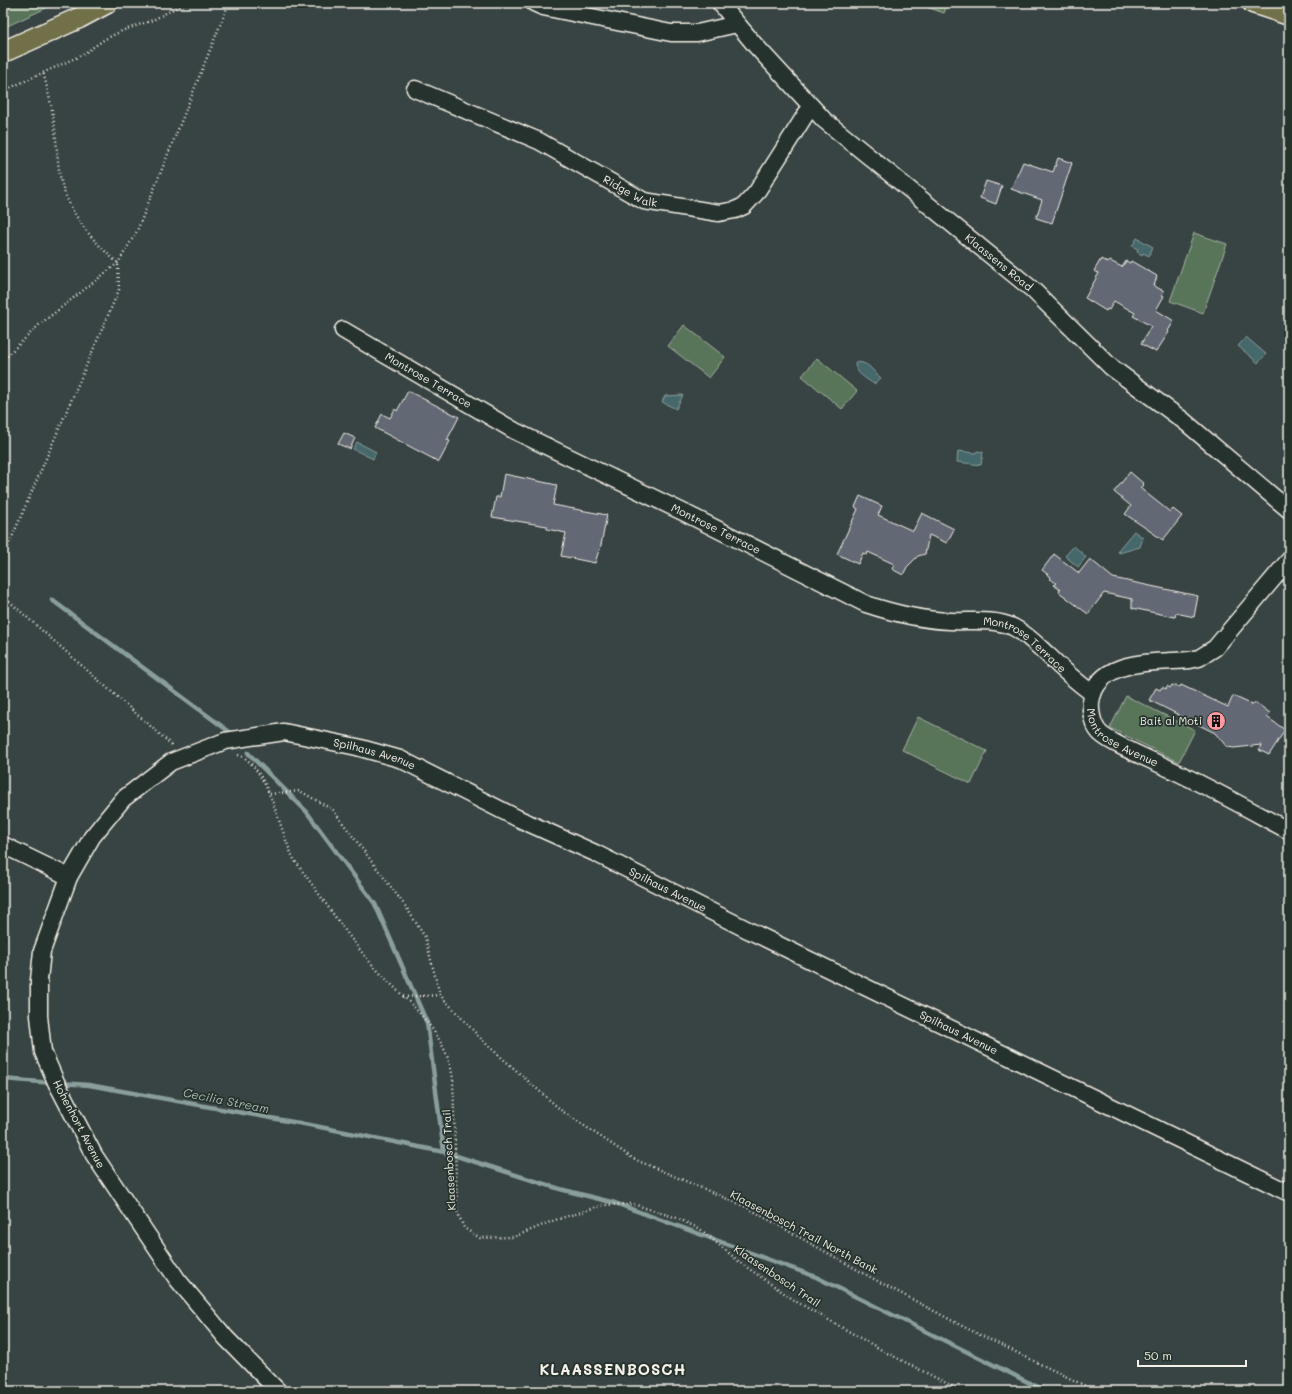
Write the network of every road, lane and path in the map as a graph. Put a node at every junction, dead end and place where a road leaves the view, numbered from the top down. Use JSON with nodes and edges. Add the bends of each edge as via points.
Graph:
{"nodes":[{"id":1,"x":107,"y":3,"type":"edge"},
{"id":2,"x":185,"y":3,"type":"edge"},
{"id":3,"x":229,"y":3,"type":"edge"},
{"id":4,"x":534,"y":3,"type":"edge"},
{"id":5,"x":720,"y":3,"type":"edge"},
{"id":6,"x":1253,"y":3,"type":"edge"},
{"id":7,"x":1289,"y":15,"type":"edge"},
{"id":8,"x":737,"y":24,"type":"junction"},
{"id":9,"x":3,"y":52,"type":"edge"},
{"id":10,"x":43,"y":72,"type":"junction"},
{"id":11,"x":415,"y":89,"type":"dead end"},
{"id":12,"x":3,"y":91,"type":"edge"},
{"id":13,"x":811,"y":106,"type":"junction"},
{"id":14,"x":118,"y":263,"type":"junction"},
{"id":15,"x":344,"y":330,"type":"dead end"},
{"id":16,"x":3,"y":363,"type":"edge"},
{"id":17,"x":1289,"y":510,"type":"edge"},
{"id":18,"x":3,"y":558,"type":"edge"},
{"id":19,"x":1289,"y":560,"type":"edge"},
{"id":20,"x":3,"y":596,"type":"edge"},
{"id":21,"x":1093,"y":694,"type":"junction"},
{"id":22,"x":232,"y":754,"type":"dead end"},
{"id":23,"x":184,"y":757,"type":"junction"},
{"id":24,"x":270,"y":794,"type":"junction"},
{"id":25,"x":1289,"y":831,"type":"edge"},
{"id":26,"x":3,"y":845,"type":"edge"},
{"id":27,"x":69,"y":877,"type":"junction"},
{"id":28,"x":440,"y":995,"type":"junction"},
{"id":29,"x":402,"y":996,"type":"junction"},
{"id":30,"x":1289,"y":1193,"type":"edge"},
{"id":31,"x":278,"y":1391,"type":"edge"},
{"id":32,"x":962,"y":1391,"type":"edge"},
{"id":33,"x":1096,"y":1391,"type":"edge"}],
"edges":[{"from":1,"to":9,"type":"main road"},
{"from":2,"to":10,"type":"path","via":[[153,20],[118,33],[82,55]]},
{"from":3,"to":14,"type":"path","via":[[137,231]]},
{"from":4,"to":8,"type":"street","via":[[671,33],[697,33]]},
{"from":5,"to":8,"type":"street","name":"Klaassens Road"},
{"from":6,"to":7,"type":"main road"},
{"from":8,"to":13,"type":"street","name":"Klaassens Road"},
{"from":10,"to":12,"type":"path"},
{"from":10,"to":14,"type":"path","via":[[51,102],[58,167],[65,195],[80,223],[99,247]]},
{"from":11,"to":13,"type":"street","name":"Ridge Walk","via":[[539,141],[644,201],[719,213],[744,206],[756,193]]},
{"from":13,"to":17,"type":"street","name":"Klaassens Road","via":[[890,175],[1033,290],[1111,367],[1184,421]]},
{"from":14,"to":16,"type":"path","via":[[39,325]]},
{"from":14,"to":18,"type":"path","via":[[118,290]]},
{"from":15,"to":21,"type":"street","name":"Montrose Terrace","via":[[515,431],[866,604],[921,618],[950,621],[984,620],[1014,628],[1030,638],[1074,680]]},
{"from":19,"to":21,"type":"street","name":"Montrose Avenue","via":[[1208,654],[1190,660],[1119,668],[1101,680]]},
{"from":20,"to":23,"type":"path"},
{"from":21,"to":25,"type":"street","name":"Montrose Avenue","via":[[1092,718],[1103,736]]},
{"from":22,"to":24,"type":"path","name":"Klaasenbosch Trail","via":[[251,764]]},
{"from":23,"to":27,"type":"street","name":"Spilhaus Avenue","via":[[171,762],[123,799],[92,837]]},
{"from":23,"to":30,"type":"street","name":"Spilhaus Avenue","via":[[225,741],[284,732],[400,759]]},
{"from":24,"to":28,"type":"path","via":[[300,791],[333,810],[406,907],[425,937]]},
{"from":24,"to":29,"type":"path","name":"Klaasenbosch Trail","via":[[295,861],[364,955]]},
{"from":26,"to":27,"type":"street"},
{"from":27,"to":31,"type":"street","name":"Hohenhort Avenue","via":[[42,951],[38,980],[43,1052],[94,1155],[177,1280],[226,1338]]},
{"from":28,"to":29,"type":"path"},
{"from":28,"to":33,"type":"path","name":"Klaasenbosch Trail North Bank","via":[[484,1042],[562,1111],[634,1159],[746,1207],[959,1324]]},
{"from":29,"to":32,"type":"path","name":"Klaasenbosch Trail","via":[[425,1017],[451,1062],[457,1211],[464,1228],[480,1238],[514,1237],[555,1220],[604,1205],[633,1204],[677,1218],[700,1229],[742,1264],[797,1302],[887,1353]]}]}
